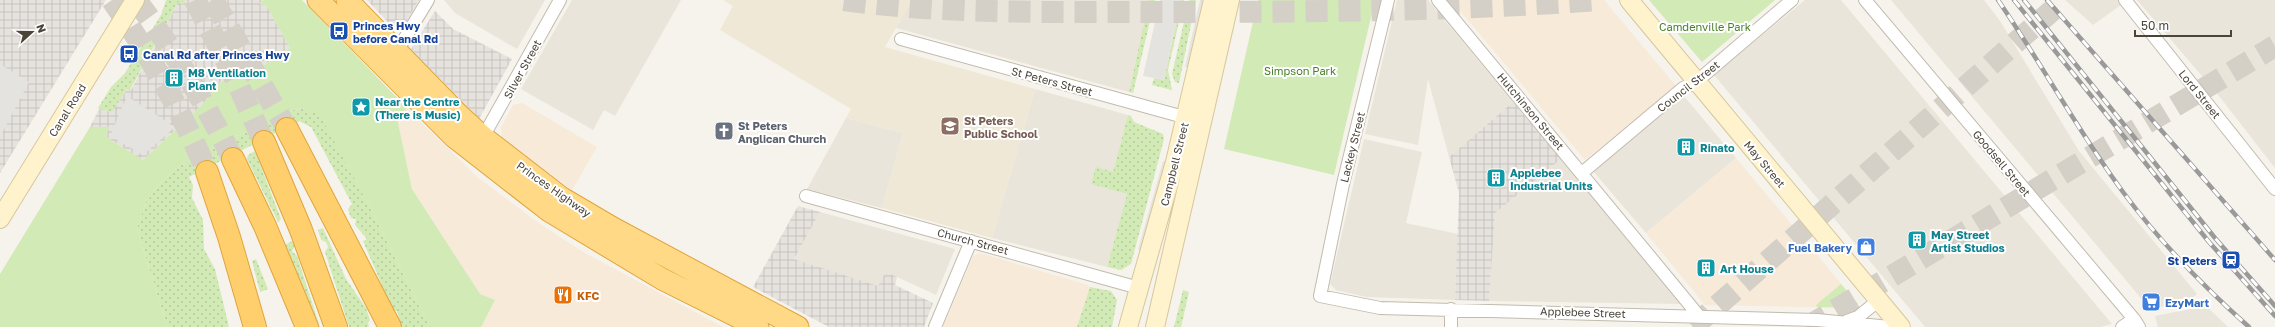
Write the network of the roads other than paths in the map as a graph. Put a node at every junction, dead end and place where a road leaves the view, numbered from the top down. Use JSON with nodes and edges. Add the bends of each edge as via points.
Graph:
{"nodes":[{"id":1,"x":135,"y":0,"type":"edge"},
{"id":2,"x":318,"y":0,"type":"edge"},
{"id":3,"x":347,"y":0,"type":"edge"},
{"id":4,"x":428,"y":0,"type":"edge"},
{"id":5,"x":560,"y":0,"type":"edge"},
{"id":6,"x":1213,"y":0,"type":"edge"},
{"id":7,"x":1230,"y":0,"type":"edge"},
{"id":8,"x":1388,"y":0,"type":"edge"},
{"id":9,"x":1438,"y":0,"type":"edge"},
{"id":10,"x":1629,"y":0,"type":"edge"},
{"id":11,"x":1792,"y":0,"type":"edge"},
{"id":12,"x":1864,"y":0,"type":"edge"},
{"id":13,"x":2125,"y":0,"type":"edge"},
{"id":14,"x":901,"y":39,"type":"dead end"},
{"id":15,"x":397,"y":51,"type":"junction"},
{"id":16,"x":1696,"y":82,"type":"junction"},
{"id":17,"x":1185,"y":118,"type":"junction"},
{"id":18,"x":1203,"y":123,"type":"junction"},
{"id":19,"x":287,"y":128,"type":"tunnel mouth"},
{"id":20,"x":483,"y":137,"type":"junction"},
{"id":21,"x":264,"y":142,"type":"tunnel mouth"},
{"id":22,"x":233,"y":159,"type":"tunnel mouth"},
{"id":23,"x":207,"y":172,"type":"tunnel mouth"},
{"id":24,"x":1583,"y":172,"type":"junction"},
{"id":25,"x":2275,"y":189,"type":"edge"},
{"id":26,"x":806,"y":196,"type":"dead end"},
{"id":27,"x":0,"y":219,"type":"edge"},
{"id":28,"x":970,"y":240,"type":"junction"},
{"id":29,"x":1139,"y":288,"type":"junction"},
{"id":30,"x":1320,"y":296,"type":"joint"},
{"id":31,"x":1879,"y":300,"type":"junction"},
{"id":32,"x":1451,"y":309,"type":"junction"},
{"id":33,"x":1700,"y":316,"type":"junction"},
{"id":34,"x":1846,"y":321,"type":"junction"},
{"id":35,"x":2137,"y":323,"type":"edge"},
{"id":36,"x":789,"y":325,"type":"edge"},
{"id":37,"x":255,"y":327,"type":"edge"},
{"id":38,"x":306,"y":327,"type":"edge"},
{"id":39,"x":336,"y":327,"type":"edge"},
{"id":40,"x":390,"y":327,"type":"edge"},
{"id":41,"x":758,"y":327,"type":"edge"},
{"id":42,"x":935,"y":327,"type":"edge"},
{"id":43,"x":1128,"y":327,"type":"edge"},
{"id":44,"x":1155,"y":327,"type":"edge"},
{"id":45,"x":1451,"y":327,"type":"edge"},
{"id":46,"x":1890,"y":327,"type":"edge"},
{"id":47,"x":1901,"y":327,"type":"edge"},
{"id":48,"x":2122,"y":327,"type":"edge"}],
"edges":[{"from":1,"to":27,"type":"main road","name":"Canal Road"},
{"from":2,"to":41,"type":"highway","name":"Princes Highway","via":[[454,137],[543,206],[572,227],[662,279]]},
{"from":3,"to":15,"type":"highway","name":"Princes Highway"},
{"from":4,"to":15,"type":"street"},
{"from":5,"to":20,"type":"street","name":"Silver Street"},
{"from":6,"to":17,"type":"main road","name":"Campbell Street"},
{"from":7,"to":18,"type":"main road","name":"Campbell Street"},
{"from":8,"to":30,"type":"street","name":"Lackey Street","via":[[1343,184]]},
{"from":9,"to":24,"type":"street","name":"Hutchinson Street"},
{"from":10,"to":16,"type":"main road","name":"May Street"},
{"from":11,"to":16,"type":"street","name":"Council Street"},
{"from":12,"to":35,"type":"street","name":"Goodsell Street"},
{"from":13,"to":25,"type":"street","name":"Lord Street"},
{"from":14,"to":17,"type":"street","name":"St Peters Street"},
{"from":15,"to":20,"type":"highway","name":"Princes Highway","via":[[459,116]]},
{"from":16,"to":24,"type":"street","name":"Council Street","via":[[1683,88]]},
{"from":16,"to":31,"type":"main road","name":"May Street"},
{"from":17,"to":18,"type":"street","name":"St Peters Street"},
{"from":17,"to":29,"type":"main road","name":"Campbell Street","via":[[1162,211]]},
{"from":18,"to":44,"type":"main road","name":"Campbell Street"},
{"from":19,"to":40,"type":"highway"},
{"from":20,"to":36,"type":"highway","name":"Princes Highway","via":[[562,198],[589,215]]},
{"from":21,"to":39,"type":"highway","via":[[301,230]]},
{"from":22,"to":38,"type":"highway","via":[[265,226]]},
{"from":23,"to":37,"type":"highway","via":[[250,304]]},
{"from":24,"to":33,"type":"street","name":"Hutchinson Street"},
{"from":26,"to":28,"type":"street","name":"Church Street"},
{"from":28,"to":29,"type":"street","name":"Church Street"},
{"from":28,"to":42,"type":"street"},
{"from":29,"to":43,"type":"main road","name":"Campbell Street"},
{"from":30,"to":32,"type":"street","name":"Applebee Street","via":[[1380,308]]},
{"from":31,"to":34,"type":"street","name":"Applebee Street","via":[[1858,317]]},
{"from":31,"to":47,"type":"main road","name":"May Street"},
{"from":32,"to":33,"type":"street","name":"Applebee Street"},
{"from":32,"to":45,"type":"street"},
{"from":33,"to":34,"type":"street","name":"Applebee Street"},
{"from":34,"to":46,"type":"street","name":"Applebee Street"},
{"from":35,"to":48,"type":"street"}]}
